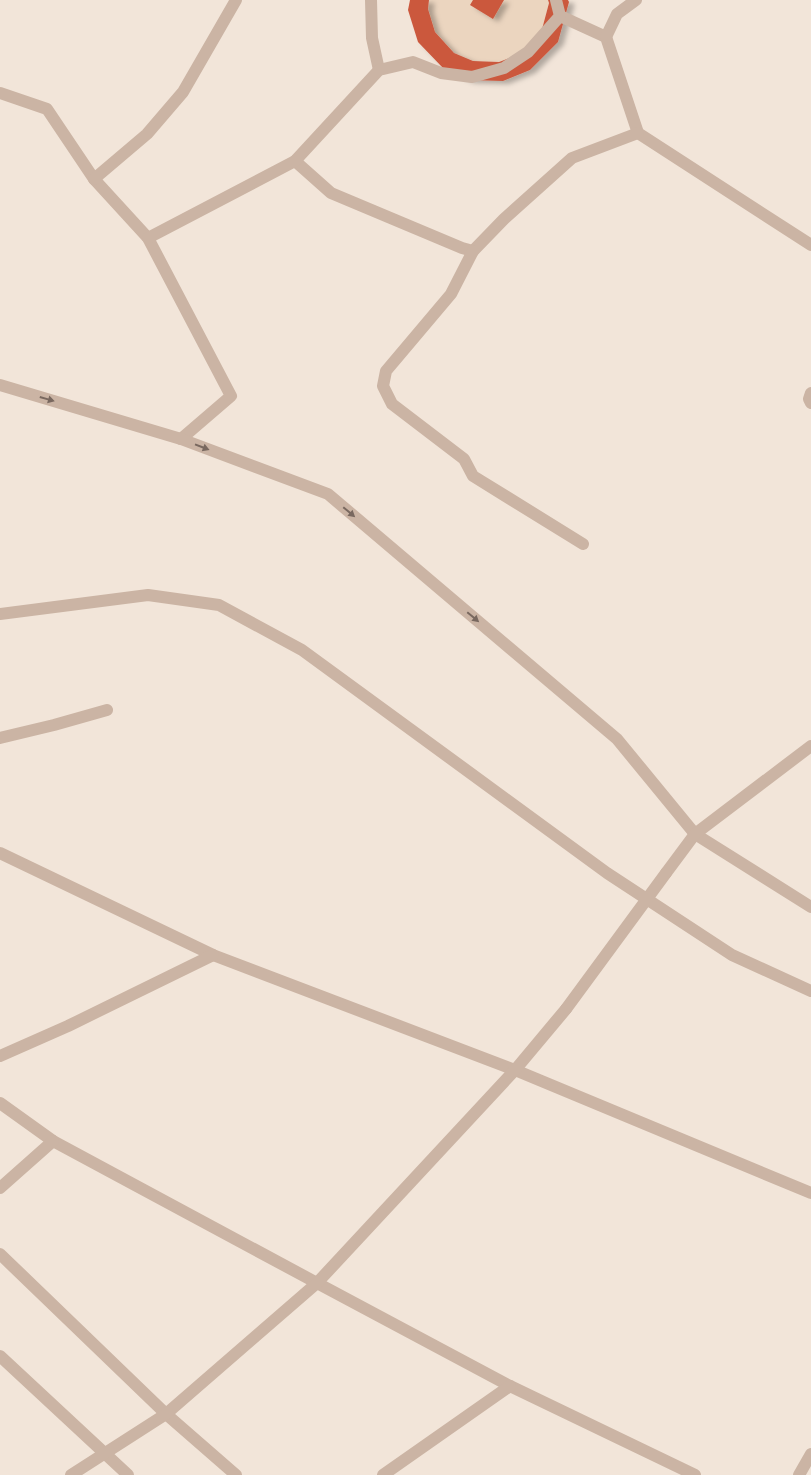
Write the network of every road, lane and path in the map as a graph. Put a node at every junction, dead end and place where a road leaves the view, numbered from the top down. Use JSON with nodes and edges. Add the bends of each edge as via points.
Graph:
{"nodes":[{"id":1,"x":236,"y":0,"type":"edge"},
{"id":2,"x":371,"y":0,"type":"edge"},
{"id":3,"x":556,"y":0,"type":"edge"},
{"id":4,"x":636,"y":0,"type":"edge"},
{"id":5,"x":560,"y":16,"type":"junction"},
{"id":6,"x":606,"y":37,"type":"junction"},
{"id":7,"x":379,"y":70,"type":"junction"},
{"id":8,"x":0,"y":94,"type":"edge"},
{"id":9,"x":638,"y":133,"type":"junction"},
{"id":10,"x":295,"y":161,"type":"junction"},
{"id":11,"x":94,"y":179,"type":"junction"},
{"id":12,"x":148,"y":238,"type":"junction"},
{"id":13,"x":811,"y":245,"type":"edge"},
{"id":14,"x":473,"y":251,"type":"junction"},
{"id":15,"x":0,"y":386,"type":"edge"},
{"id":16,"x":811,"y":393,"type":"edge"},
{"id":17,"x":811,"y":403,"type":"edge"},
{"id":18,"x":181,"y":439,"type":"junction"},
{"id":19,"x":583,"y":544,"type":"dead end"},
{"id":20,"x":0,"y":614,"type":"edge"},
{"id":21,"x":107,"y":710,"type":"dead end"},
{"id":22,"x":0,"y":738,"type":"edge"},
{"id":23,"x":811,"y":746,"type":"edge"},
{"id":24,"x":695,"y":834,"type":"junction"},
{"id":25,"x":0,"y":853,"type":"edge"},
{"id":26,"x":811,"y":907,"type":"edge"},
{"id":27,"x":213,"y":955,"type":"junction"},
{"id":28,"x":811,"y":992,"type":"edge"},
{"id":29,"x":0,"y":1056,"type":"edge"},
{"id":30,"x":515,"y":1070,"type":"junction"},
{"id":31,"x":0,"y":1102,"type":"edge"},
{"id":32,"x":53,"y":1141,"type":"junction"},
{"id":33,"x":0,"y":1188,"type":"edge"},
{"id":34,"x":809,"y":1192,"type":"edge"},
{"id":35,"x":811,"y":1205,"type":"edge"},
{"id":36,"x":0,"y":1254,"type":"edge"},
{"id":37,"x":317,"y":1283,"type":"junction"},
{"id":38,"x":0,"y":1356,"type":"edge"},
{"id":39,"x":510,"y":1386,"type":"junction"},
{"id":40,"x":166,"y":1414,"type":"junction"},
{"id":41,"x":106,"y":1453,"type":"junction"},
{"id":42,"x":811,"y":1454,"type":"edge"},
{"id":43,"x":71,"y":1475,"type":"edge"},
{"id":44,"x":128,"y":1475,"type":"edge"},
{"id":45,"x":236,"y":1475,"type":"edge"},
{"id":46,"x":383,"y":1475,"type":"edge"},
{"id":47,"x":695,"y":1475,"type":"edge"},
{"id":48,"x":799,"y":1475,"type":"edge"}],
"edges":[{"from":1,"to":11,"type":"street","via":[[183,92],[147,134]]},
{"from":2,"to":7,"type":"street","via":[[372,38]]},
{"from":3,"to":5,"type":"street"},
{"from":4,"to":6,"type":"street","via":[[617,14]]},
{"from":5,"to":6,"type":"street"},
{"from":5,"to":7,"type":"street","via":[[528,52],[504,68],[472,77],[441,73],[413,62]]},
{"from":6,"to":9,"type":"street"},
{"from":7,"to":10,"type":"street"},
{"from":8,"to":11,"type":"street","via":[[46,109]]},
{"from":9,"to":13,"type":"street"},
{"from":9,"to":14,"type":"street","via":[[572,158]]},
{"from":10,"to":12,"type":"street"},
{"from":10,"to":14,"type":"street","via":[[331,193]]},
{"from":11,"to":12,"type":"street"},
{"from":12,"to":18,"type":"street","via":[[231,396]]},
{"from":14,"to":19,"type":"street","via":[[451,294],[386,371],[383,386],[392,404],[464,459],[473,476]]},
{"from":15,"to":18,"type":"street","one_way":true},
{"from":16,"to":17,"type":"street"},
{"from":18,"to":24,"type":"street","one_way":true,"via":[[328,494],[617,739]]},
{"from":20,"to":28,"type":"street","via":[[148,595],[219,605],[302,650],[607,873],[732,954]]},
{"from":21,"to":22,"type":"street"},
{"from":23,"to":24,"type":"street"},
{"from":24,"to":26,"type":"street"},
{"from":24,"to":30,"type":"street","bridge":true,"via":[[566,1009]]},
{"from":25,"to":27,"type":"street"},
{"from":27,"to":29,"type":"street"},
{"from":27,"to":30,"type":"street"},
{"from":30,"to":34,"type":"street"},
{"from":30,"to":37,"type":"street"},
{"from":31,"to":32,"type":"street"},
{"from":32,"to":33,"type":"street"},
{"from":32,"to":37,"type":"street"},
{"from":34,"to":35,"type":"street"},
{"from":36,"to":40,"type":"street"},
{"from":37,"to":39,"type":"street"},
{"from":37,"to":40,"type":"street"},
{"from":38,"to":41,"type":"street"},
{"from":39,"to":46,"type":"street"},
{"from":39,"to":47,"type":"street"},
{"from":40,"to":41,"type":"street"},
{"from":40,"to":45,"type":"street"},
{"from":41,"to":43,"type":"street"},
{"from":41,"to":44,"type":"street"},
{"from":42,"to":48,"type":"street"}]}
